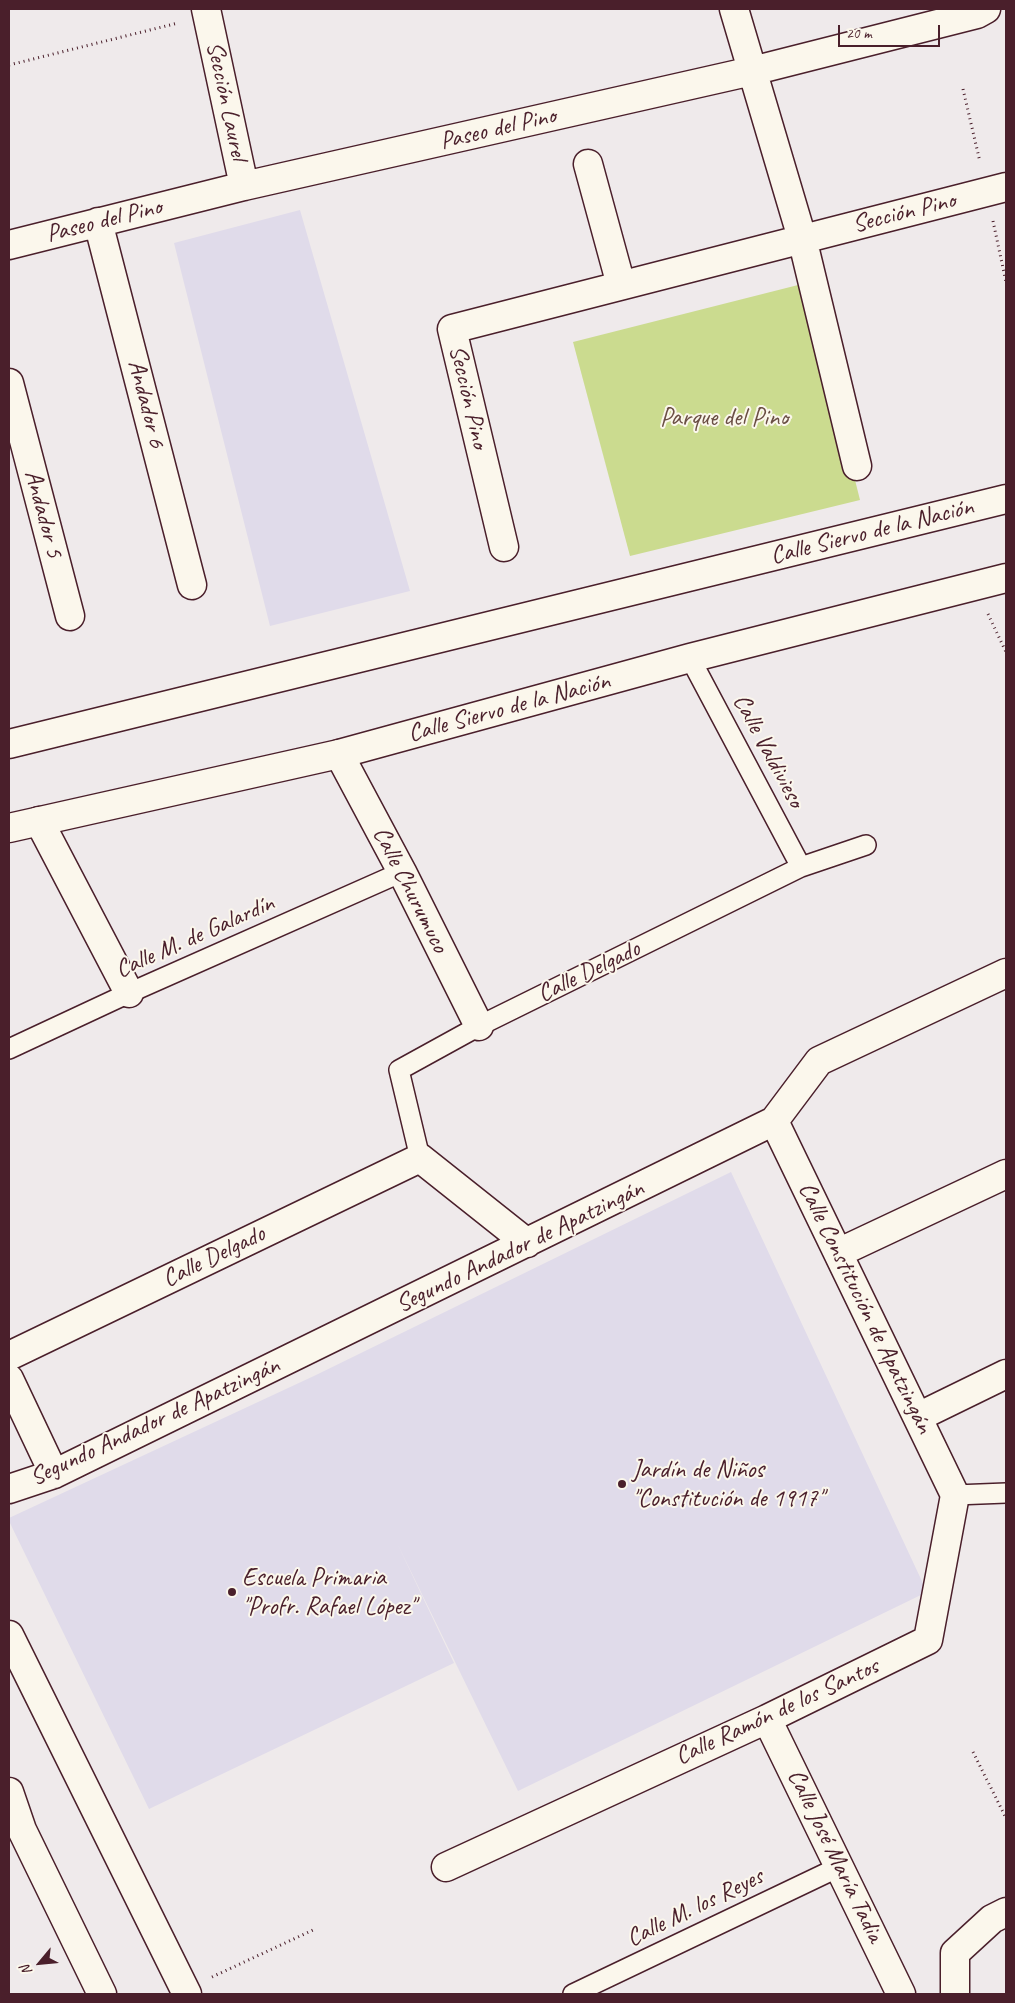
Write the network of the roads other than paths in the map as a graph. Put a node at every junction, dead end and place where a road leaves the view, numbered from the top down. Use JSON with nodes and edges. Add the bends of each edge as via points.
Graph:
{"nodes":[{"id":1,"x":734,"y":9,"type":"edge"},
{"id":2,"x":986,"y":9,"type":"edge"},
{"id":3,"x":207,"y":12,"type":"edge"},
{"id":4,"x":752,"y":71,"type":"junction"},
{"id":5,"x":588,"y":164,"type":"dead end"},
{"id":6,"x":244,"y":186,"type":"junction"},
{"id":7,"x":1006,"y":187,"type":"edge"},
{"id":8,"x":98,"y":222,"type":"junction"},
{"id":9,"x":802,"y":238,"type":"junction"},
{"id":10,"x":9,"y":244,"type":"edge"},
{"id":11,"x":621,"y":285,"type":"junction"},
{"id":12,"x":9,"y":383,"type":"edge"},
{"id":13,"x":857,"y":466,"type":"dead end"},
{"id":14,"x":1006,"y":499,"type":"edge"},
{"id":15,"x":504,"y":547,"type":"dead end"},
{"id":16,"x":1006,"y":578,"type":"edge"},
{"id":17,"x":192,"y":585,"type":"dead end"},
{"id":18,"x":70,"y":616,"type":"dead end"},
{"id":19,"x":690,"y":658,"type":"junction"},
{"id":20,"x":9,"y":744,"type":"edge"},
{"id":21,"x":339,"y":754,"type":"junction"},
{"id":22,"x":39,"y":820,"type":"junction"},
{"id":23,"x":9,"y":828,"type":"edge"},
{"id":24,"x":866,"y":845,"type":"dead end"},
{"id":25,"x":800,"y":867,"type":"junction"},
{"id":26,"x":402,"y":872,"type":"junction"},
{"id":27,"x":1006,"y":973,"type":"edge"},
{"id":28,"x":129,"y":993,"type":"junction"},
{"id":29,"x":479,"y":1026,"type":"junction"},
{"id":30,"x":9,"y":1049,"type":"edge"},
{"id":31,"x":774,"y":1121,"type":"junction"},
{"id":32,"x":420,"y":1158,"type":"junction"},
{"id":33,"x":1006,"y":1174,"type":"edge"},
{"id":34,"x":528,"y":1244,"type":"junction"},
{"id":35,"x":838,"y":1253,"type":"junction"},
{"id":36,"x":9,"y":1356,"type":"edge"},
{"id":37,"x":1006,"y":1374,"type":"edge"},
{"id":38,"x":9,"y":1380,"type":"edge"},
{"id":39,"x":918,"y":1417,"type":"junction"},
{"id":40,"x":54,"y":1474,"type":"junction"},
{"id":41,"x":9,"y":1489,"type":"edge"},
{"id":42,"x":1006,"y":1494,"type":"edge"},
{"id":43,"x":955,"y":1495,"type":"junction"},
{"id":44,"x":11,"y":1647,"type":"edge"},
{"id":45,"x":767,"y":1719,"type":"junction"},
{"id":46,"x":9,"y":1792,"type":"edge"},
{"id":47,"x":16,"y":1834,"type":"edge"},
{"id":48,"x":446,"y":1867,"type":"dead end"},
{"id":49,"x":839,"y":1867,"type":"junction"},
{"id":50,"x":1006,"y":1912,"type":"edge"},
{"id":51,"x":186,"y":1992,"type":"edge"},
{"id":52,"x":102,"y":1994,"type":"edge"},
{"id":53,"x":573,"y":1994,"type":"edge"},
{"id":54,"x":902,"y":1994,"type":"edge"},
{"id":55,"x":955,"y":1994,"type":"edge"}],
"edges":[{"from":1,"to":4,"type":"street"},
{"from":2,"to":4,"type":"street","name":"Paseo del Pino","via":[[977,14]]},
{"from":3,"to":6,"type":"street","name":"Sección Laurel"},
{"from":4,"to":6,"type":"street","name":"Paseo del Pino"},
{"from":4,"to":9,"type":"street"},
{"from":5,"to":11,"type":"street"},
{"from":6,"to":8,"type":"street","name":"Paseo del Pino"},
{"from":7,"to":9,"type":"street","name":"Sección Pino"},
{"from":8,"to":10,"type":"street","name":"Paseo del Pino"},
{"from":8,"to":17,"type":"street","name":"Andador 6"},
{"from":9,"to":11,"type":"street","name":"Sección Pino"},
{"from":9,"to":13,"type":"street"},
{"from":11,"to":15,"type":"street","name":"Sección Pino","via":[[452,329]]},
{"from":12,"to":18,"type":"street","name":"Andador 5"},
{"from":14,"to":20,"type":"street","name":"Calle Siervo de la Nación"},
{"from":16,"to":19,"type":"street","name":"Calle Siervo de la Nación"},
{"from":19,"to":21,"type":"street","name":"Calle Siervo de la Nación"},
{"from":19,"to":25,"type":"lane","name":"Calle Valdivieso"},
{"from":21,"to":22,"type":"street","name":"Calle Siervo de la Nación"},
{"from":21,"to":26,"type":"street","name":"Calle Churumuco"},
{"from":22,"to":23,"type":"street","name":"Calle Siervo de la Nación"},
{"from":22,"to":28,"type":"street"},
{"from":24,"to":25,"type":"lane","name":"Calle Delgado"},
{"from":25,"to":29,"type":"lane","name":"Calle Delgado"},
{"from":26,"to":28,"type":"lane","name":"Calle M. de Galardín"},
{"from":26,"to":29,"type":"street","name":"Calle Churumuco"},
{"from":27,"to":31,"type":"street","name":"Segundo Andador de Apatzingán","via":[[819,1061]]},
{"from":28,"to":30,"type":"lane","name":"Calle M. de Galardín"},
{"from":29,"to":32,"type":"lane","name":"Calle Delgado","via":[[399,1070]]},
{"from":31,"to":34,"type":"street","name":"Segundo Andador de Apatzingán"},
{"from":31,"to":35,"type":"street","name":"Calle Constitución de Apatzingán"},
{"from":32,"to":34,"type":"street"},
{"from":32,"to":36,"type":"street","name":"Calle Delgado"},
{"from":33,"to":35,"type":"street"},
{"from":34,"to":40,"type":"street","name":"Segundo Andador de Apatzingán"},
{"from":35,"to":39,"type":"street","name":"Calle Constitución de Apatzingán"},
{"from":37,"to":39,"type":"street"},
{"from":38,"to":40,"type":"street"},
{"from":39,"to":43,"type":"street","name":"Calle Constitución de Apatzingán"},
{"from":40,"to":41,"type":"street","name":"Segundo Andador de Apatzingán"},
{"from":42,"to":43,"type":"lane"},
{"from":43,"to":45,"type":"street","name":"Calle Ramón de los Santos","via":[[928,1640]]},
{"from":44,"to":51,"type":"street"},
{"from":45,"to":48,"type":"street","name":"Calle Ramón de los Santos"},
{"from":45,"to":49,"type":"street","name":"Calle José María Tadia"},
{"from":46,"to":47,"type":"street"},
{"from":47,"to":52,"type":"street"},
{"from":49,"to":53,"type":"lane","name":"Calle M. los Reyes"},
{"from":49,"to":54,"type":"street","name":"Calle José María Tadia"},
{"from":50,"to":55,"type":"street","via":[[992,1919],[955,1953]]}]}
